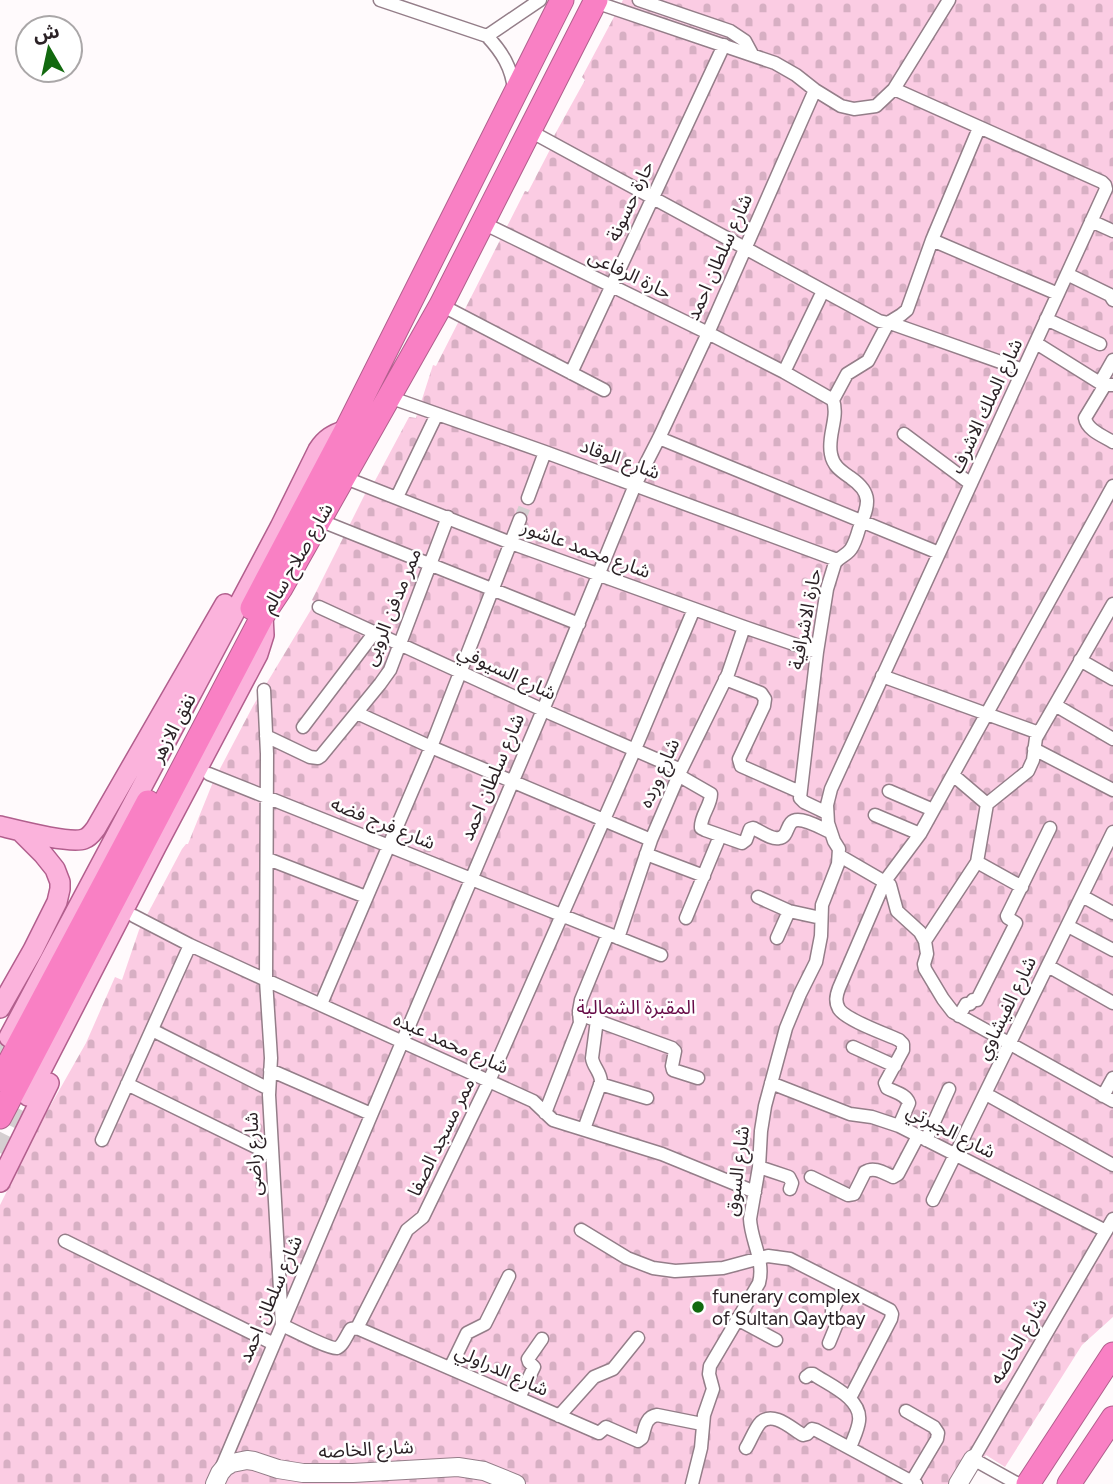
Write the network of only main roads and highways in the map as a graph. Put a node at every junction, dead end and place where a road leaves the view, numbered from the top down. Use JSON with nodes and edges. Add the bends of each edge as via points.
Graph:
{"nodes":[{"id":1,"x":562,"y":0,"type":"edge"},
{"id":2,"x":596,"y":1,"type":"edge"},
{"id":3,"x":346,"y":429,"type":"junction"},
{"id":4,"x":280,"y":527,"type":"junction"},
{"id":5,"x":263,"y":615,"type":"junction"},
{"id":6,"x":224,"y":717,"type":"junction"},
{"id":7,"x":0,"y":826,"type":"edge"},
{"id":8,"x":20,"y":831,"type":"junction"},
{"id":9,"x":0,"y":1008,"type":"edge"},
{"id":10,"x":9,"y":1037,"type":"tunnel mouth"},
{"id":11,"x":0,"y":1080,"type":"edge"},
{"id":12,"x":28,"y":1096,"type":"tunnel mouth"},
{"id":13,"x":0,"y":1117,"type":"edge"},
{"id":14,"x":0,"y":1182,"type":"edge"},
{"id":15,"x":1113,"y":1354,"type":"edge"},
{"id":16,"x":1113,"y":1418,"type":"edge"},
{"id":17,"x":1028,"y":1484,"type":"edge"},
{"id":18,"x":1069,"y":1484,"type":"edge"}],
"edges":[{"from":1,"to":3,"type":"highway","name":"شارع صلاح سالم"},
{"from":2,"to":5,"type":"highway","name":"شارع صلاح سالم","via":[[441,305]]},
{"from":3,"to":4,"type":"main road","name":"نفق الازهر","via":[[321,445]]},
{"from":3,"to":11,"type":"highway","name":"شارع صلاح سالم"},
{"from":4,"to":8,"type":"main road","via":[[257,547],[89,837],[65,839]]},
{"from":4,"to":10,"type":"main road","name":"نفق الازهر"},
{"from":5,"to":6,"type":"main road","name":"نفق الازهر","via":[[262,645]]},
{"from":5,"to":13,"type":"highway","name":"شارع صلاح سالم"},
{"from":6,"to":12,"type":"main road","name":"نفق الازهر"},
{"from":6,"to":14,"type":"main road","via":[[223,740],[209,774]]},
{"from":7,"to":8,"type":"main road"},
{"from":8,"to":9,"type":"main road","via":[[55,869],[60,889]]},
{"from":15,"to":17,"type":"highway"},
{"from":16,"to":18,"type":"highway"}]}
